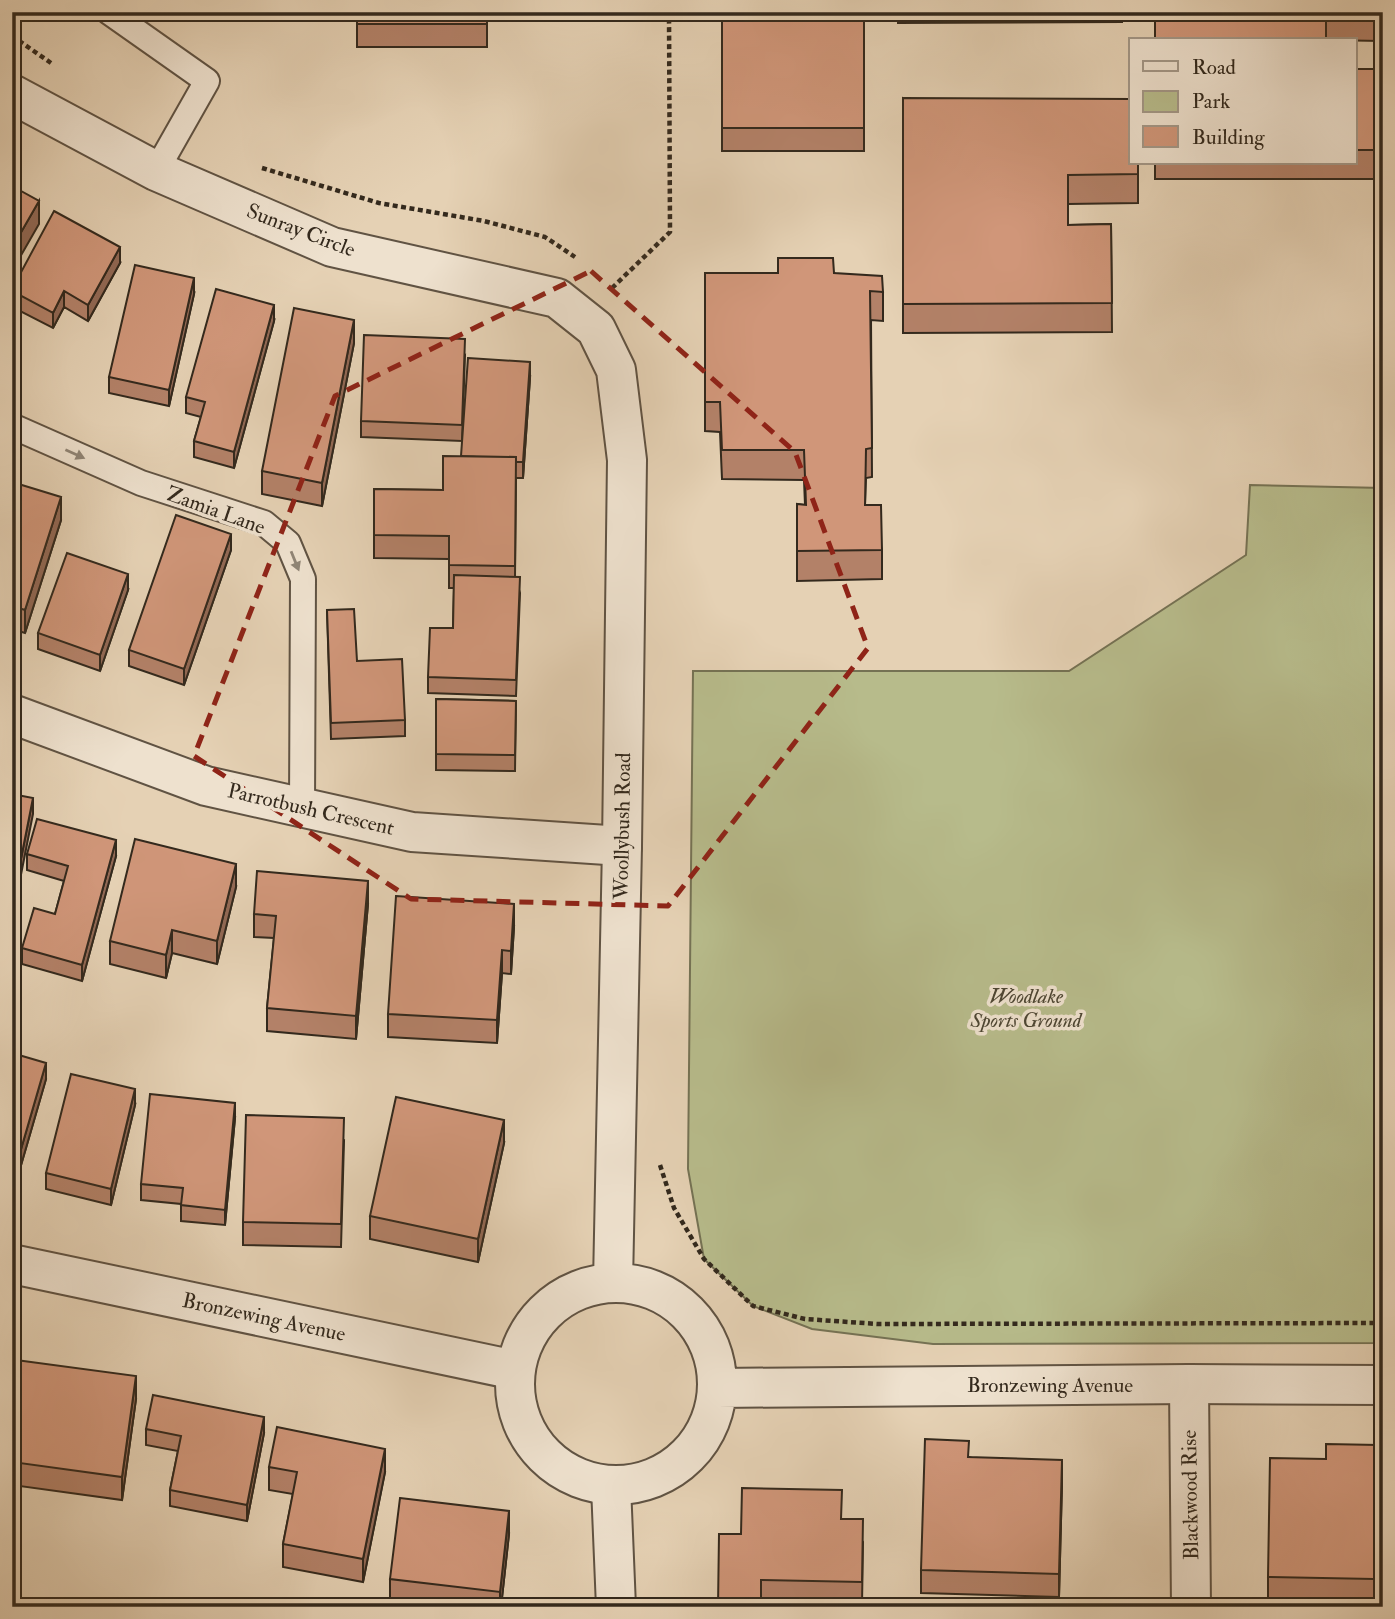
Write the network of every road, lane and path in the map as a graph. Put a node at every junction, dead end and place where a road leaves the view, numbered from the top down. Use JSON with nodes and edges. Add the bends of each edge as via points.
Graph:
{"nodes":[{"id":1,"x":110,"y":12,"type":"edge"},
{"id":2,"x":669,"y":12,"type":"edge"},
{"id":3,"x":12,"y":36,"type":"edge"},
{"id":4,"x":58,"y":68,"type":"dead end"},
{"id":5,"x":12,"y":94,"type":"edge"},
{"id":6,"x":251,"y":164,"type":"dead end"},
{"id":7,"x":156,"y":171,"type":"junction"},
{"id":8,"x":577,"y":258,"type":"dead end"},
{"id":9,"x":605,"y":281,"type":"dead end"},
{"id":10,"x":612,"y":289,"type":"junction"},
{"id":11,"x":582,"y":318,"type":"junction"},
{"id":12,"x":616,"y":370,"type":"joint"},
{"id":13,"x":12,"y":426,"type":"edge"},
{"id":14,"x":12,"y":714,"type":"edge"},
{"id":15,"x":302,"y":807,"type":"junction"},
{"id":16,"x":622,"y":846,"type":"junction"},
{"id":17,"x":660,"y":1164,"type":"dead end"},
{"id":18,"x":12,"y":1264,"type":"edge"},
{"id":19,"x":613,"y":1283,"type":"junction"},
{"id":20,"x":1383,"y":1323,"type":"edge"},
{"id":21,"x":515,"y":1370,"type":"junction"},
{"id":22,"x":1189,"y":1384,"type":"junction"},
{"id":23,"x":1383,"y":1385,"type":"edge"},
{"id":24,"x":718,"y":1388,"type":"junction"},
{"id":25,"x":611,"y":1486,"type":"junction"},
{"id":26,"x":616,"y":1607,"type":"edge"},
{"id":27,"x":1191,"y":1607,"type":"edge"}],
"edges":[{"from":1,"to":7,"type":"lane","via":[[207,80]]},
{"from":2,"to":10,"type":"path","via":[[670,232]]},
{"from":3,"to":4,"type":"path"},
{"from":5,"to":7,"type":"street","name":"Sunray Circle"},
{"from":6,"to":8,"type":"path","via":[[379,203],[545,237]]},
{"from":7,"to":11,"type":"street","name":"Sunray Circle","via":[[332,247],[556,298]]},
{"from":9,"to":10,"type":"path"},
{"from":10,"to":11,"type":"path"},
{"from":11,"to":12,"type":"street","name":"Sunray Circle","via":[[596,329]]},
{"from":12,"to":16,"type":"street","name":"Woollybush Road","via":[[627,460]]},
{"from":13,"to":15,"type":"lane","name":"Zamia Lane","one_way":true,"via":[[141,483],[264,523],[288,543],[303,579]]},
{"from":14,"to":15,"type":"street","name":"Parrotbush Crescent","via":[[206,786]]},
{"from":15,"to":16,"type":"street","name":"Parrotbush Crescent","via":[[412,832]]},
{"from":16,"to":19,"type":"street","name":"Woollybush Road"},
{"from":17,"to":20,"type":"path","via":[[674,1209],[704,1259],[753,1306],[805,1319],[878,1324]]},
{"from":18,"to":21,"type":"street","name":"Bronzewing Avenue"},
{"from":19,"to":21,"type":"street","via":[[585,1287],[559,1300],[538,1319],[523,1343]]},
{"from":19,"to":24,"type":"street","via":[[646,1287],[676,1302],[699,1325],[713,1355]]},
{"from":21,"to":25,"type":"street","via":[[516,1404],[528,1435],[549,1461],[578,1479]]},
{"from":22,"to":23,"type":"street","name":"Bronzewing Avenue"},
{"from":22,"to":24,"type":"street","name":"Bronzewing Avenue"},
{"from":22,"to":27,"type":"street","name":"Blackwood Rise"},
{"from":24,"to":25,"type":"street","via":[[712,1419],[696,1447],[673,1469],[643,1483]]},
{"from":25,"to":26,"type":"street"}]}
